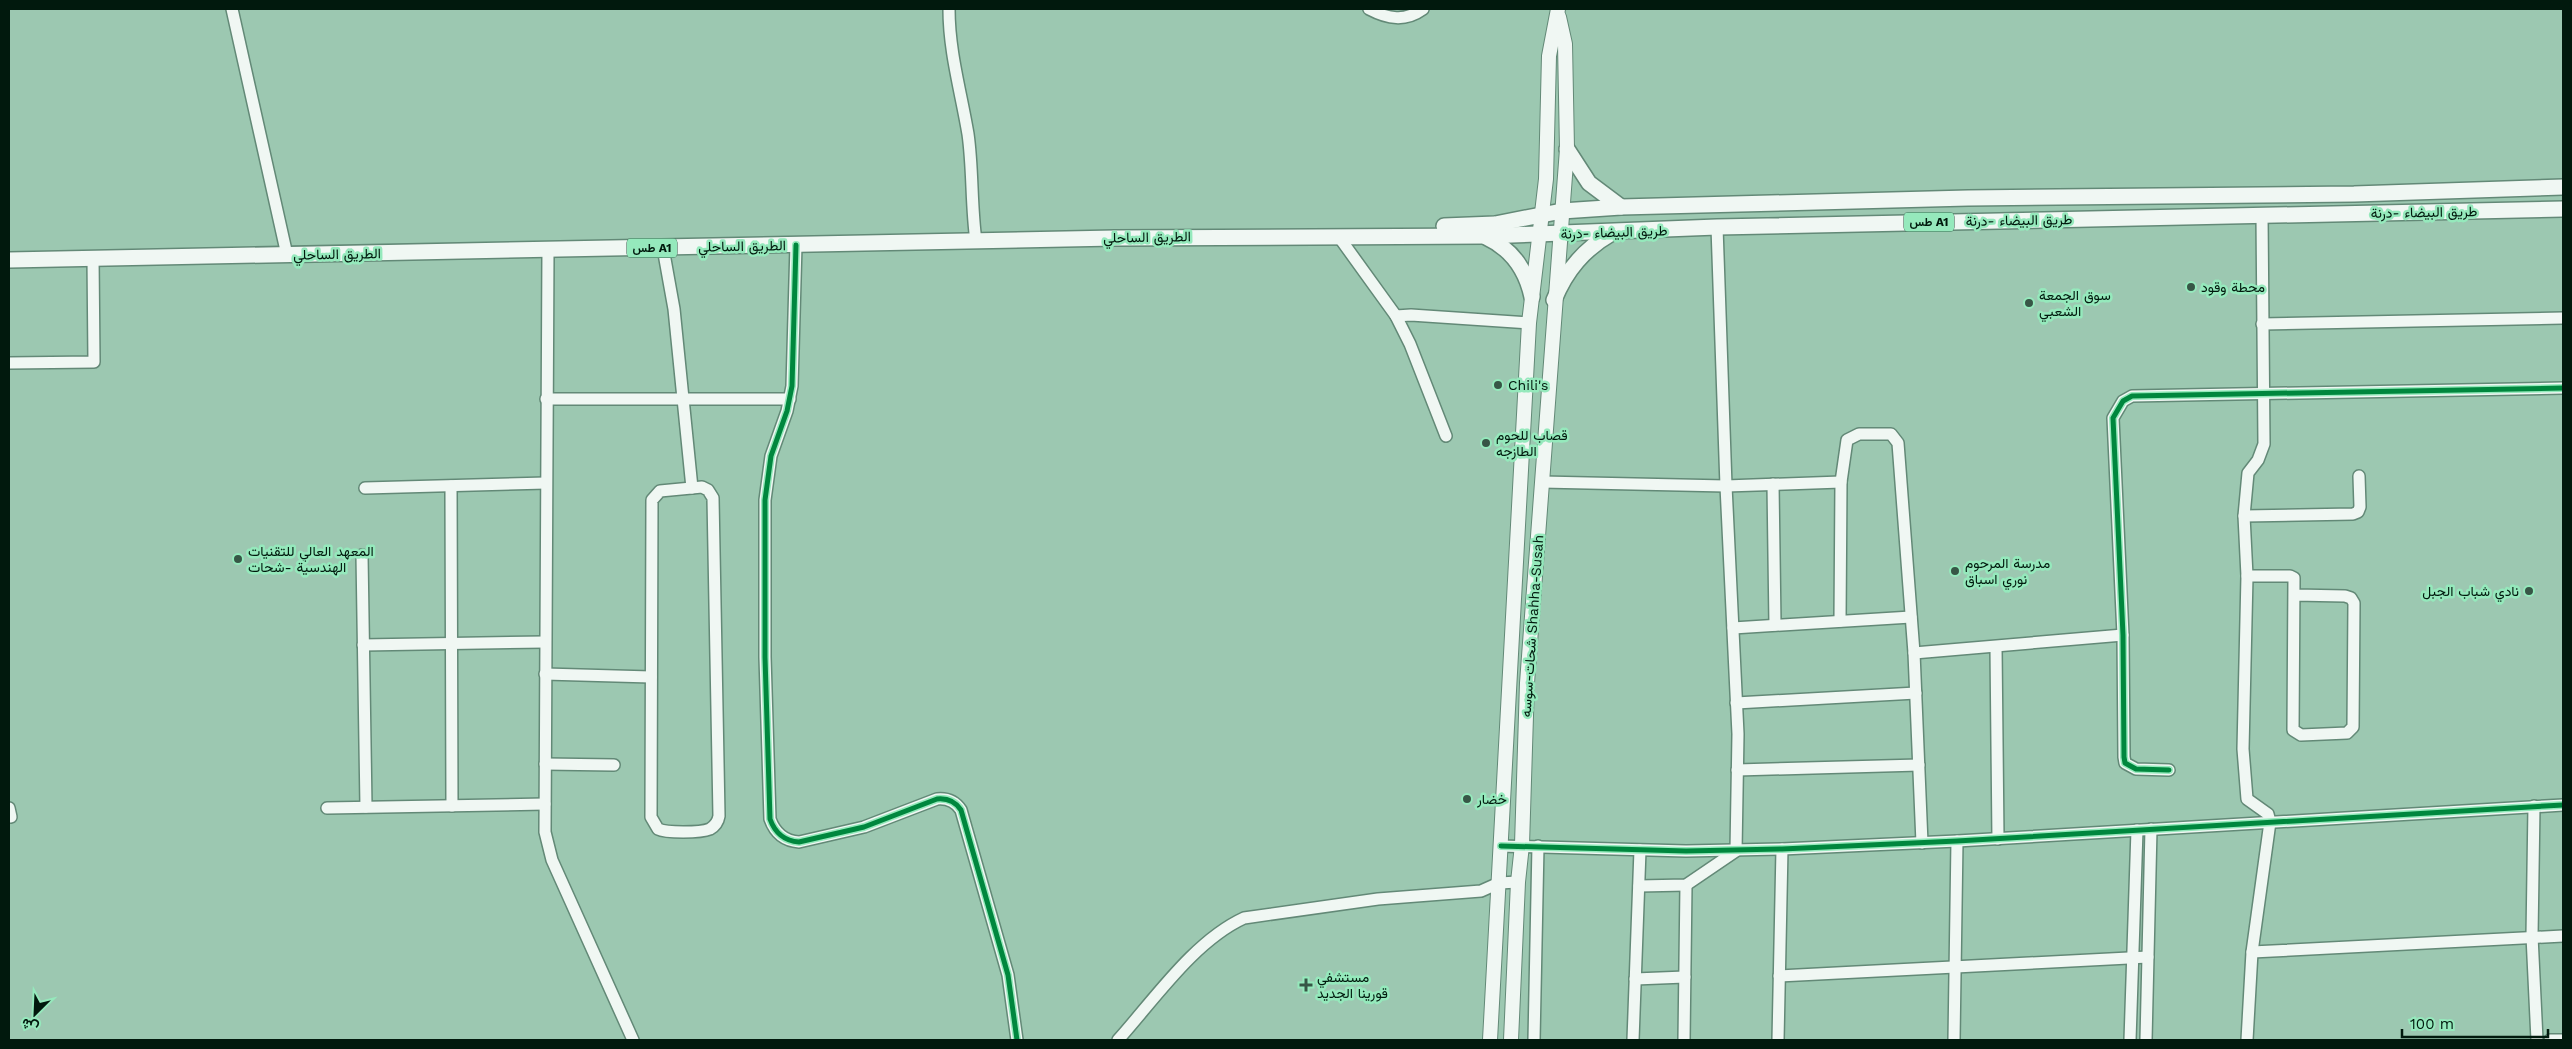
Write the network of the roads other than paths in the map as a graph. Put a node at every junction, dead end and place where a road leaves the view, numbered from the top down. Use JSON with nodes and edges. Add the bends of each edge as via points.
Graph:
{"nodes":[{"id":1,"x":232,"y":9,"type":"edge"},
{"id":2,"x":949,"y":9,"type":"edge"},
{"id":3,"x":1369,"y":9,"type":"edge"},
{"id":4,"x":1423,"y":9,"type":"edge"},
{"id":5,"x":1558,"y":10,"type":"edge"},
{"id":6,"x":1567,"y":149,"type":"junction"},
{"id":7,"x":2563,"y":187,"type":"edge"},
{"id":8,"x":1621,"y":206,"type":"junction"},
{"id":9,"x":2563,"y":209,"type":"edge"},
{"id":10,"x":1562,"y":211,"type":"junction"},
{"id":11,"x":1542,"y":215,"type":"junction"},
{"id":12,"x":2262,"y":215,"type":"junction"},
{"id":13,"x":1717,"y":227,"type":"junction"},
{"id":14,"x":1614,"y":232,"type":"junction"},
{"id":15,"x":1540,"y":234,"type":"junction"},
{"id":16,"x":1561,"y":234,"type":"junction"},
{"id":17,"x":1296,"y":235,"type":"junction"},
{"id":18,"x":1339,"y":236,"type":"junction"},
{"id":19,"x":1484,"y":236,"type":"junction"},
{"id":20,"x":976,"y":241,"type":"junction"},
{"id":21,"x":796,"y":245,"type":"junction"},
{"id":22,"x":663,"y":248,"type":"junction"},
{"id":23,"x":548,"y":250,"type":"junction"},
{"id":24,"x":287,"y":255,"type":"junction"},
{"id":25,"x":93,"y":257,"type":"junction"},
{"id":26,"x":9,"y":260,"type":"edge"},
{"id":27,"x":1532,"y":297,"type":"junction"},
{"id":28,"x":1554,"y":300,"type":"junction"},
{"id":29,"x":1396,"y":316,"type":"junction"},
{"id":30,"x":2563,"y":318,"type":"edge"},
{"id":31,"x":1529,"y":323,"type":"junction"},
{"id":32,"x":2262,"y":324,"type":"junction"},
{"id":33,"x":9,"y":363,"type":"edge"},
{"id":34,"x":2563,"y":388,"type":"edge"},
{"id":35,"x":2262,"y":394,"type":"junction"},
{"id":36,"x":546,"y":399,"type":"junction"},
{"id":37,"x":684,"y":399,"type":"junction"},
{"id":38,"x":790,"y":399,"type":"junction"},
{"id":39,"x":1446,"y":436,"type":"dead end"},
{"id":40,"x":2358,"y":476,"type":"dead end"},
{"id":41,"x":1542,"y":482,"type":"junction"},
{"id":42,"x":1841,"y":482,"type":"junction"},
{"id":43,"x":546,"y":483,"type":"junction"},
{"id":44,"x":1773,"y":484,"type":"junction"},
{"id":45,"x":451,"y":486,"type":"junction"},
{"id":46,"x":1726,"y":486,"type":"junction"},
{"id":47,"x":365,"y":488,"type":"dead end"},
{"id":48,"x":692,"y":488,"type":"junction"},
{"id":49,"x":2244,"y":516,"type":"junction"},
{"id":50,"x":362,"y":556,"type":"dead end"},
{"id":51,"x":2247,"y":576,"type":"junction"},
{"id":52,"x":2295,"y":595,"type":"junction"},
{"id":53,"x":1912,"y":617,"type":"junction"},
{"id":54,"x":1840,"y":621,"type":"junction"},
{"id":55,"x":1775,"y":625,"type":"junction"},
{"id":56,"x":1732,"y":628,"type":"junction"},
{"id":57,"x":2124,"y":635,"type":"junction"},
{"id":58,"x":546,"y":642,"type":"junction"},
{"id":59,"x":453,"y":643,"type":"junction"},
{"id":60,"x":364,"y":645,"type":"junction"},
{"id":61,"x":1996,"y":647,"type":"junction"},
{"id":62,"x":1914,"y":653,"type":"junction"},
{"id":63,"x":545,"y":674,"type":"junction"},
{"id":64,"x":651,"y":678,"type":"junction"},
{"id":65,"x":1916,"y":693,"type":"junction"},
{"id":66,"x":1736,"y":703,"type":"junction"},
{"id":67,"x":545,"y":764,"type":"junction"},
{"id":68,"x":614,"y":764,"type":"dead end"},
{"id":69,"x":1919,"y":765,"type":"junction"},
{"id":70,"x":1737,"y":770,"type":"junction"},
{"id":71,"x":2169,"y":770,"type":"dead end"},
{"id":72,"x":545,"y":804,"type":"junction"},
{"id":73,"x":2563,"y":805,"type":"edge"},
{"id":74,"x":452,"y":806,"type":"junction"},
{"id":75,"x":2534,"y":806,"type":"junction"},
{"id":76,"x":366,"y":807,"type":"junction"},
{"id":77,"x":327,"y":808,"type":"dead end"},
{"id":78,"x":2270,"y":822,"type":"junction"},
{"id":79,"x":2151,"y":829,"type":"junction"},
{"id":80,"x":2137,"y":830,"type":"junction"},
{"id":81,"x":1998,"y":839,"type":"junction"},
{"id":82,"x":1957,"y":841,"type":"junction"},
{"id":83,"x":1922,"y":843,"type":"junction"},
{"id":84,"x":1522,"y":845,"type":"junction"},
{"id":85,"x":1500,"y":846,"type":"junction"},
{"id":86,"x":1538,"y":846,"type":"junction"},
{"id":87,"x":1782,"y":849,"type":"junction"},
{"id":88,"x":1640,"y":850,"type":"junction"},
{"id":89,"x":1736,"y":851,"type":"junction"},
{"id":90,"x":1518,"y":882,"type":"junction"},
{"id":91,"x":1499,"y":883,"type":"junction"},
{"id":92,"x":1686,"y":885,"type":"junction"},
{"id":93,"x":1639,"y":886,"type":"junction"},
{"id":94,"x":2532,"y":936,"type":"junction"},
{"id":95,"x":2563,"y":936,"type":"edge"},
{"id":96,"x":2252,"y":952,"type":"junction"},
{"id":97,"x":2134,"y":958,"type":"junction"},
{"id":98,"x":2148,"y":958,"type":"junction"},
{"id":99,"x":1955,"y":969,"type":"junction"},
{"id":100,"x":1779,"y":976,"type":"junction"},
{"id":101,"x":1685,"y":978,"type":"junction"},
{"id":102,"x":1635,"y":979,"type":"junction"},
{"id":103,"x":633,"y":1040,"type":"edge"},
{"id":104,"x":1018,"y":1040,"type":"edge"},
{"id":105,"x":1118,"y":1040,"type":"edge"},
{"id":106,"x":1490,"y":1040,"type":"edge"},
{"id":107,"x":1512,"y":1040,"type":"edge"},
{"id":108,"x":1534,"y":1040,"type":"edge"},
{"id":109,"x":1632,"y":1040,"type":"edge"},
{"id":110,"x":1684,"y":1040,"type":"edge"},
{"id":111,"x":1778,"y":1040,"type":"edge"},
{"id":112,"x":1954,"y":1040,"type":"edge"},
{"id":113,"x":2130,"y":1040,"type":"edge"},
{"id":114,"x":2146,"y":1040,"type":"edge"},
{"id":115,"x":2247,"y":1040,"type":"edge"},
{"id":116,"x":2537,"y":1040,"type":"edge"},
{"id":117,"x":2550,"y":1040,"type":"edge"},
{"id":118,"x":2563,"y":1040,"type":"edge"}],
"edges":[{"from":1,"to":24,"type":"street"},
{"from":2,"to":20,"type":"street","via":[[957,86],[968,135]]},
{"from":3,"to":4,"type":"street","via":[[1392,18],[1414,15]]},
{"from":5,"to":6,"type":"main road","name":"شحات-سوسه Shahha-Susah","via":[[1565,44]]},
{"from":5,"to":11,"type":"main road","name":"شحات-سوسه Shahha-Susah","via":[[1549,56]]},
{"from":6,"to":8,"type":"highway","via":[[1589,182]]},
{"from":6,"to":10,"type":"main road","name":"شحات-سوسه Shahha-Susah"},
{"from":7,"to":8,"type":"highway","name":"طريق البيضاء -درنة","number":"طس A1","via":[[2354,194]]},
{"from":8,"to":10,"type":"highway","name":"طريق البيضاء -درنة","number":"طس A1"},
{"from":9,"to":12,"type":"highway","name":"طريق البيضاء -درنة","number":"طس A1"},
{"from":10,"to":11,"type":"highway","name":"طريق البيضاء -درنة","number":"طس A1"},
{"from":10,"to":16,"type":"main road","name":"شحات-سوسه Shahha-Susah"},
{"from":11,"to":15,"type":"main road","name":"شحات-سوسه Shahha-Susah"},
{"from":11,"to":17,"type":"highway","name":"طريق البيضاء -درنة","via":[[1495,224],[1337,230]]},
{"from":12,"to":13,"type":"highway","name":"طريق البيضاء -درنة","number":"طس A1"},
{"from":12,"to":32,"type":"street"},
{"from":13,"to":14,"type":"highway","name":"طريق البيضاء -درنة","number":"طس A1"},
{"from":13,"to":46,"type":"street"},
{"from":14,"to":16,"type":"highway","name":"طريق البيضاء -درنة","number":"طس A1"},
{"from":14,"to":28,"type":"highway","via":[[1577,260],[1567,272]]},
{"from":15,"to":16,"type":"highway","name":"طريق البيضاء -درنة","number":"طس A1"},
{"from":15,"to":19,"type":"highway","name":"طريق البيضاء -درنة","number":"طس A1"},
{"from":15,"to":27,"type":"main road","name":"شحات-سوسه Shahha-Susah"},
{"from":16,"to":28,"type":"main road","name":"شحات-سوسه Shahha-Susah"},
{"from":17,"to":18,"type":"highway","name":"طريق البيضاء -درنة","number":"طس A1"},
{"from":17,"to":20,"type":"highway","name":"الطريق الساحلي","number":"طس A1"},
{"from":18,"to":19,"type":"highway","name":"طريق البيضاء -درنة","number":"طس A1"},
{"from":18,"to":29,"type":"street"},
{"from":19,"to":27,"type":"highway","via":[[1517,260],[1527,278]]},
{"from":20,"to":21,"type":"highway","name":"الطريق الساحلي","number":"طس A1"},
{"from":21,"to":22,"type":"highway","name":"الطريق الساحلي","number":"طس A1"},
{"from":21,"to":38,"type":"street"},
{"from":22,"to":23,"type":"highway","name":"الطريق الساحلي","number":"طس A1"},
{"from":22,"to":37,"type":"street"},
{"from":23,"to":24,"type":"highway","name":"الطريق الساحلي","number":"طس A1"},
{"from":23,"to":36,"type":"street"},
{"from":24,"to":25,"type":"highway","name":"الطريق الساحلي","number":"طس A1"},
{"from":25,"to":26,"type":"highway","name":"الطريق الساحلي","number":"طس A1"},
{"from":25,"to":33,"type":"street","via":[[94,362]]},
{"from":27,"to":31,"type":"main road","name":"شحات-سوسه Shahha-Susah"},
{"from":28,"to":41,"type":"main road","name":"شحات-سوسه Shahha-Susah"},
{"from":29,"to":31,"type":"street"},
{"from":29,"to":39,"type":"street"},
{"from":30,"to":32,"type":"street"},
{"from":31,"to":85,"type":"main road","name":"شحات-سوسه Shahha-Susah"},
{"from":32,"to":35,"type":"street"},
{"from":34,"to":35,"type":"street"},
{"from":35,"to":49,"type":"street","via":[[2264,444],[2248,473]]},
{"from":35,"to":57,"type":"street","via":[[2132,396],[2117,409],[2113,418]]},
{"from":36,"to":37,"type":"street"},
{"from":36,"to":43,"type":"street"},
{"from":37,"to":38,"type":"street"},
{"from":37,"to":48,"type":"street"},
{"from":38,"to":104,"type":"street","via":[[771,456],[765,500],[766,675],[772,825],[783,838],[799,842],[864,827],[937,799],[955,803],[961,810],[1008,974]]},
{"from":40,"to":49,"type":"street","via":[[2360,507],[2353,514]]},
{"from":41,"to":46,"type":"street"},
{"from":41,"to":84,"type":"main road","name":"شحات-سوسه Shahha-Susah","via":[[1527,683]]},
{"from":42,"to":44,"type":"street"},
{"from":42,"to":53,"type":"street","via":[[1847,440],[1859,434],[1885,433],[1896,438]]},
{"from":42,"to":54,"type":"street"},
{"from":43,"to":45,"type":"street"},
{"from":43,"to":58,"type":"street"},
{"from":44,"to":46,"type":"street"},
{"from":44,"to":55,"type":"street"},
{"from":45,"to":47,"type":"street"},
{"from":45,"to":59,"type":"street"},
{"from":46,"to":56,"type":"street"},
{"from":48,"to":64,"type":"street","via":[[660,491],[652,500]]},
{"from":48,"to":64,"type":"street","via":[[706,488],[713,498],[719,816],[709,829],[666,832],[652,822]]},
{"from":49,"to":51,"type":"street"},
{"from":50,"to":60,"type":"street"},
{"from":51,"to":52,"type":"street","via":[[2290,576],[2295,582]]},
{"from":51,"to":78,"type":"street","via":[[2245,791],[2247,799],[2268,814]]},
{"from":52,"to":52,"type":"street","via":[[2293,730],[2301,735],[2347,734],[2353,727],[2354,602],[2345,596]]},
{"from":53,"to":54,"type":"street"},
{"from":53,"to":62,"type":"street"},
{"from":54,"to":55,"type":"street"},
{"from":55,"to":56,"type":"street"},
{"from":56,"to":66,"type":"street"},
{"from":57,"to":61,"type":"street"},
{"from":57,"to":71,"type":"street","via":[[2125,763],[2136,769]]},
{"from":58,"to":59,"type":"street"},
{"from":58,"to":63,"type":"street"},
{"from":59,"to":60,"type":"street"},
{"from":59,"to":74,"type":"street"},
{"from":60,"to":76,"type":"street"},
{"from":61,"to":62,"type":"street"},
{"from":61,"to":81,"type":"street"},
{"from":62,"to":65,"type":"street"},
{"from":63,"to":64,"type":"street"},
{"from":63,"to":67,"type":"street"},
{"from":65,"to":66,"type":"street"},
{"from":65,"to":69,"type":"street"},
{"from":66,"to":70,"type":"street"},
{"from":67,"to":68,"type":"street"},
{"from":67,"to":72,"type":"street"},
{"from":69,"to":70,"type":"street"},
{"from":69,"to":83,"type":"street"},
{"from":70,"to":89,"type":"street"},
{"from":72,"to":74,"type":"street"},
{"from":72,"to":103,"type":"street","via":[[545,832],[552,860]]},
{"from":73,"to":75,"type":"street"},
{"from":74,"to":76,"type":"street"},
{"from":75,"to":78,"type":"street"},
{"from":75,"to":94,"type":"street"},
{"from":76,"to":77,"type":"street"},
{"from":78,"to":79,"type":"street"},
{"from":78,"to":96,"type":"street"},
{"from":79,"to":80,"type":"street"},
{"from":79,"to":98,"type":"street"},
{"from":80,"to":81,"type":"street"},
{"from":80,"to":97,"type":"street"},
{"from":81,"to":82,"type":"street"},
{"from":82,"to":83,"type":"street"},
{"from":82,"to":99,"type":"street"},
{"from":83,"to":87,"type":"street"},
{"from":84,"to":85,"type":"street"},
{"from":84,"to":86,"type":"street"},
{"from":84,"to":90,"type":"main road","name":"شحات-سوسه Shahha-Susah"},
{"from":85,"to":91,"type":"main road","name":"شحات-سوسه Shahha-Susah"},
{"from":86,"to":88,"type":"street"},
{"from":86,"to":108,"type":"street"},
{"from":87,"to":89,"type":"street"},
{"from":87,"to":100,"type":"street"},
{"from":88,"to":89,"type":"street"},
{"from":88,"to":93,"type":"street"},
{"from":89,"to":92,"type":"street"},
{"from":90,"to":91,"type":"street"},
{"from":90,"to":107,"type":"main road","name":"شحات-سوسه Shahha-Susah"},
{"from":91,"to":105,"type":"street","via":[[1481,891],[1378,899],[1244,918],[1207,942]]},
{"from":91,"to":106,"type":"main road","name":"شحات-سوسه Shahha-Susah"},
{"from":92,"to":93,"type":"street"},
{"from":92,"to":101,"type":"street"},
{"from":93,"to":102,"type":"street"},
{"from":94,"to":95,"type":"street"},
{"from":94,"to":96,"type":"street"},
{"from":94,"to":116,"type":"street"},
{"from":96,"to":115,"type":"street"},
{"from":97,"to":98,"type":"street"},
{"from":97,"to":99,"type":"street"},
{"from":97,"to":113,"type":"street"},
{"from":98,"to":114,"type":"street"},
{"from":99,"to":100,"type":"street"},
{"from":99,"to":112,"type":"street"},
{"from":100,"to":111,"type":"street"},
{"from":101,"to":102,"type":"street"},
{"from":101,"to":110,"type":"street"},
{"from":102,"to":109,"type":"street"},
{"from":117,"to":118,"type":"street"}]}
